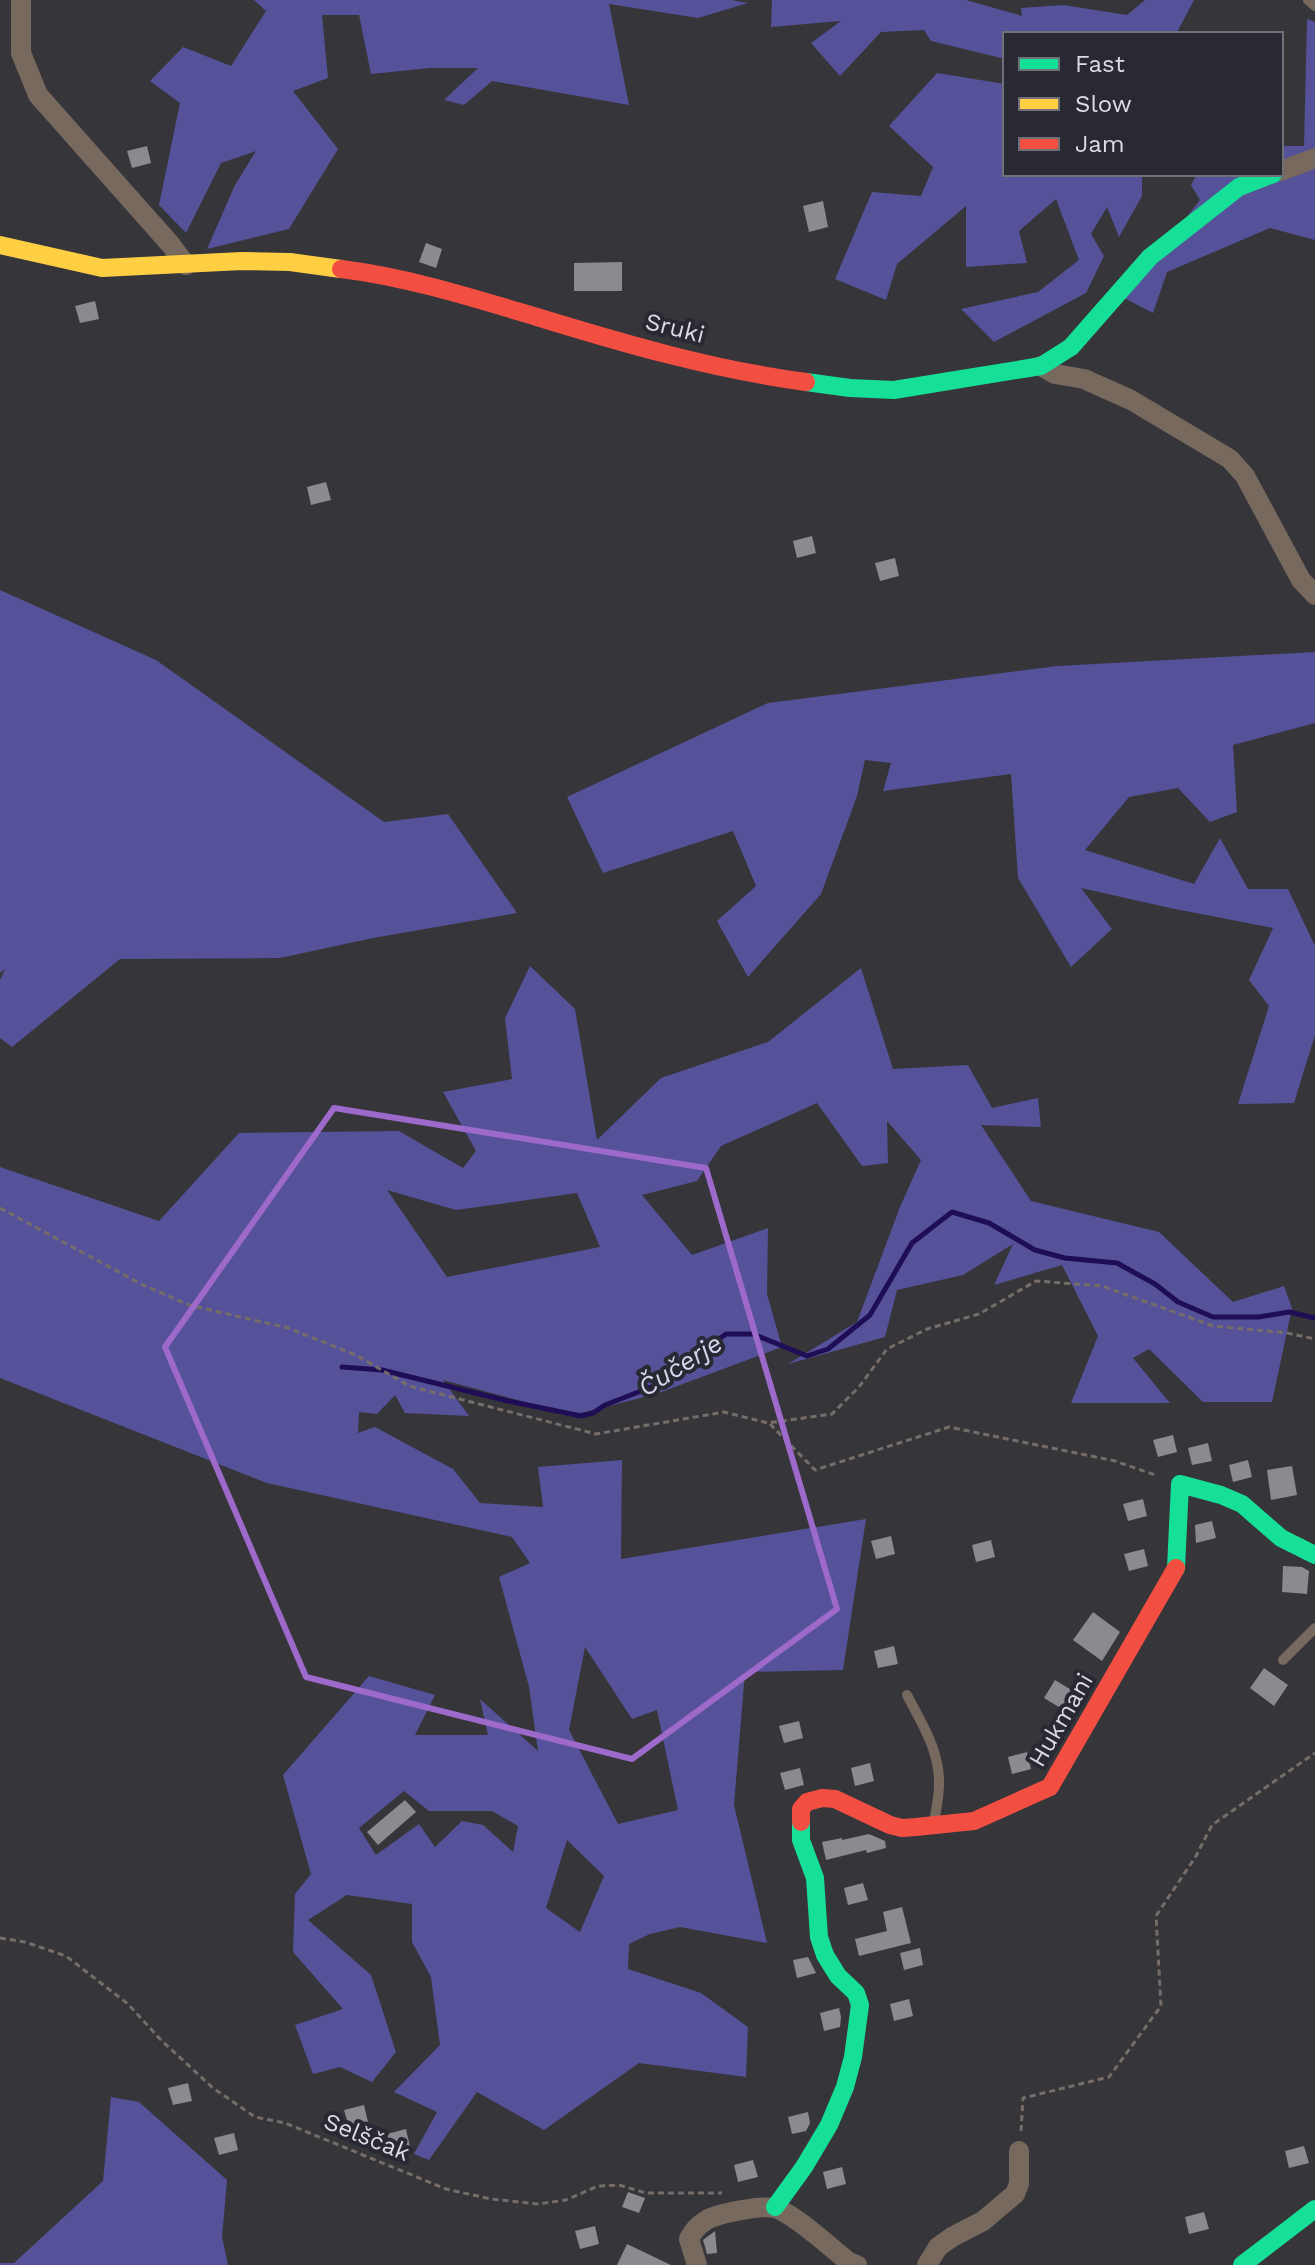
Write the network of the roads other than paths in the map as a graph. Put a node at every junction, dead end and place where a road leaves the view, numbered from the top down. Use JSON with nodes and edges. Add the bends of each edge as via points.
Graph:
{"nodes":[{"id":1,"x":21,"y":0,"type":"edge"},
{"id":2,"x":1308,"y":0,"type":"edge"},
{"id":3,"x":1315,"y":6,"type":"edge"},
{"id":4,"x":1315,"y":158,"type":"edge"},
{"id":5,"x":1283,"y":170,"type":"edge"},
{"id":6,"x":1268,"y":176,"type":"edge"},
{"id":7,"x":0,"y":245,"type":"edge"},
{"id":8,"x":186,"y":265,"type":"junction"},
{"id":9,"x":1041,"y":366,"type":"junction"},
{"id":10,"x":1315,"y":595,"type":"edge"},
{"id":11,"x":1315,"y":1555,"type":"edge"},
{"id":12,"x":1315,"y":1628,"type":"edge"},
{"id":13,"x":1283,"y":1660,"type":"dead end"},
{"id":14,"x":907,"y":1695,"type":"dead end"},
{"id":15,"x":934,"y":1825,"type":"junction"},
{"id":16,"x":1019,"y":2151,"type":"road end"},
{"id":17,"x":775,"y":2207,"type":"junction"},
{"id":18,"x":1315,"y":2209,"type":"edge"},
{"id":19,"x":697,"y":2265,"type":"edge"},
{"id":20,"x":857,"y":2265,"type":"edge"},
{"id":21,"x":927,"y":2265,"type":"edge"},
{"id":22,"x":1242,"y":2265,"type":"edge"}],
"edges":[{"from":1,"to":8,"type":"street","via":[[21,53],[38,95]]},
{"from":2,"to":3,"type":"lane"},
{"from":4,"to":5,"type":"street"},
{"from":6,"to":9,"type":"street","name":"Sruki","via":[[1239,187],[1150,257],[1071,347]]},
{"from":7,"to":8,"type":"street","name":"Sruki","via":[[102,268]]},
{"from":8,"to":9,"type":"street","name":"Sruki","via":[[290,262],[366,272],[711,364],[850,388],[894,390]]},
{"from":9,"to":10,"type":"street","via":[[1131,400],[1230,459]]},
{"from":11,"to":15,"type":"street","name":"Hukmani","via":[[1281,1538],[1242,1504],[1180,1484],[1176,1570],[1050,1787],[974,1821]]},
{"from":12,"to":13,"type":"lane"},
{"from":14,"to":15,"type":"lane","via":[[938,1767]]},
{"from":15,"to":17,"type":"street","name":"Hukmani","via":[[890,1825],[835,1799],[807,1802],[801,1809],[801,1840],[815,1878],[819,1937],[825,1955],[860,2005],[845,2087],[829,2125]]},
{"from":16,"to":21,"type":"street","via":[[1015,2194],[983,2221],[938,2247]]},
{"from":17,"to":19,"type":"street","via":[[703,2222],[689,2239]]},
{"from":17,"to":20,"type":"street"},
{"from":18,"to":22,"type":"street"}]}
